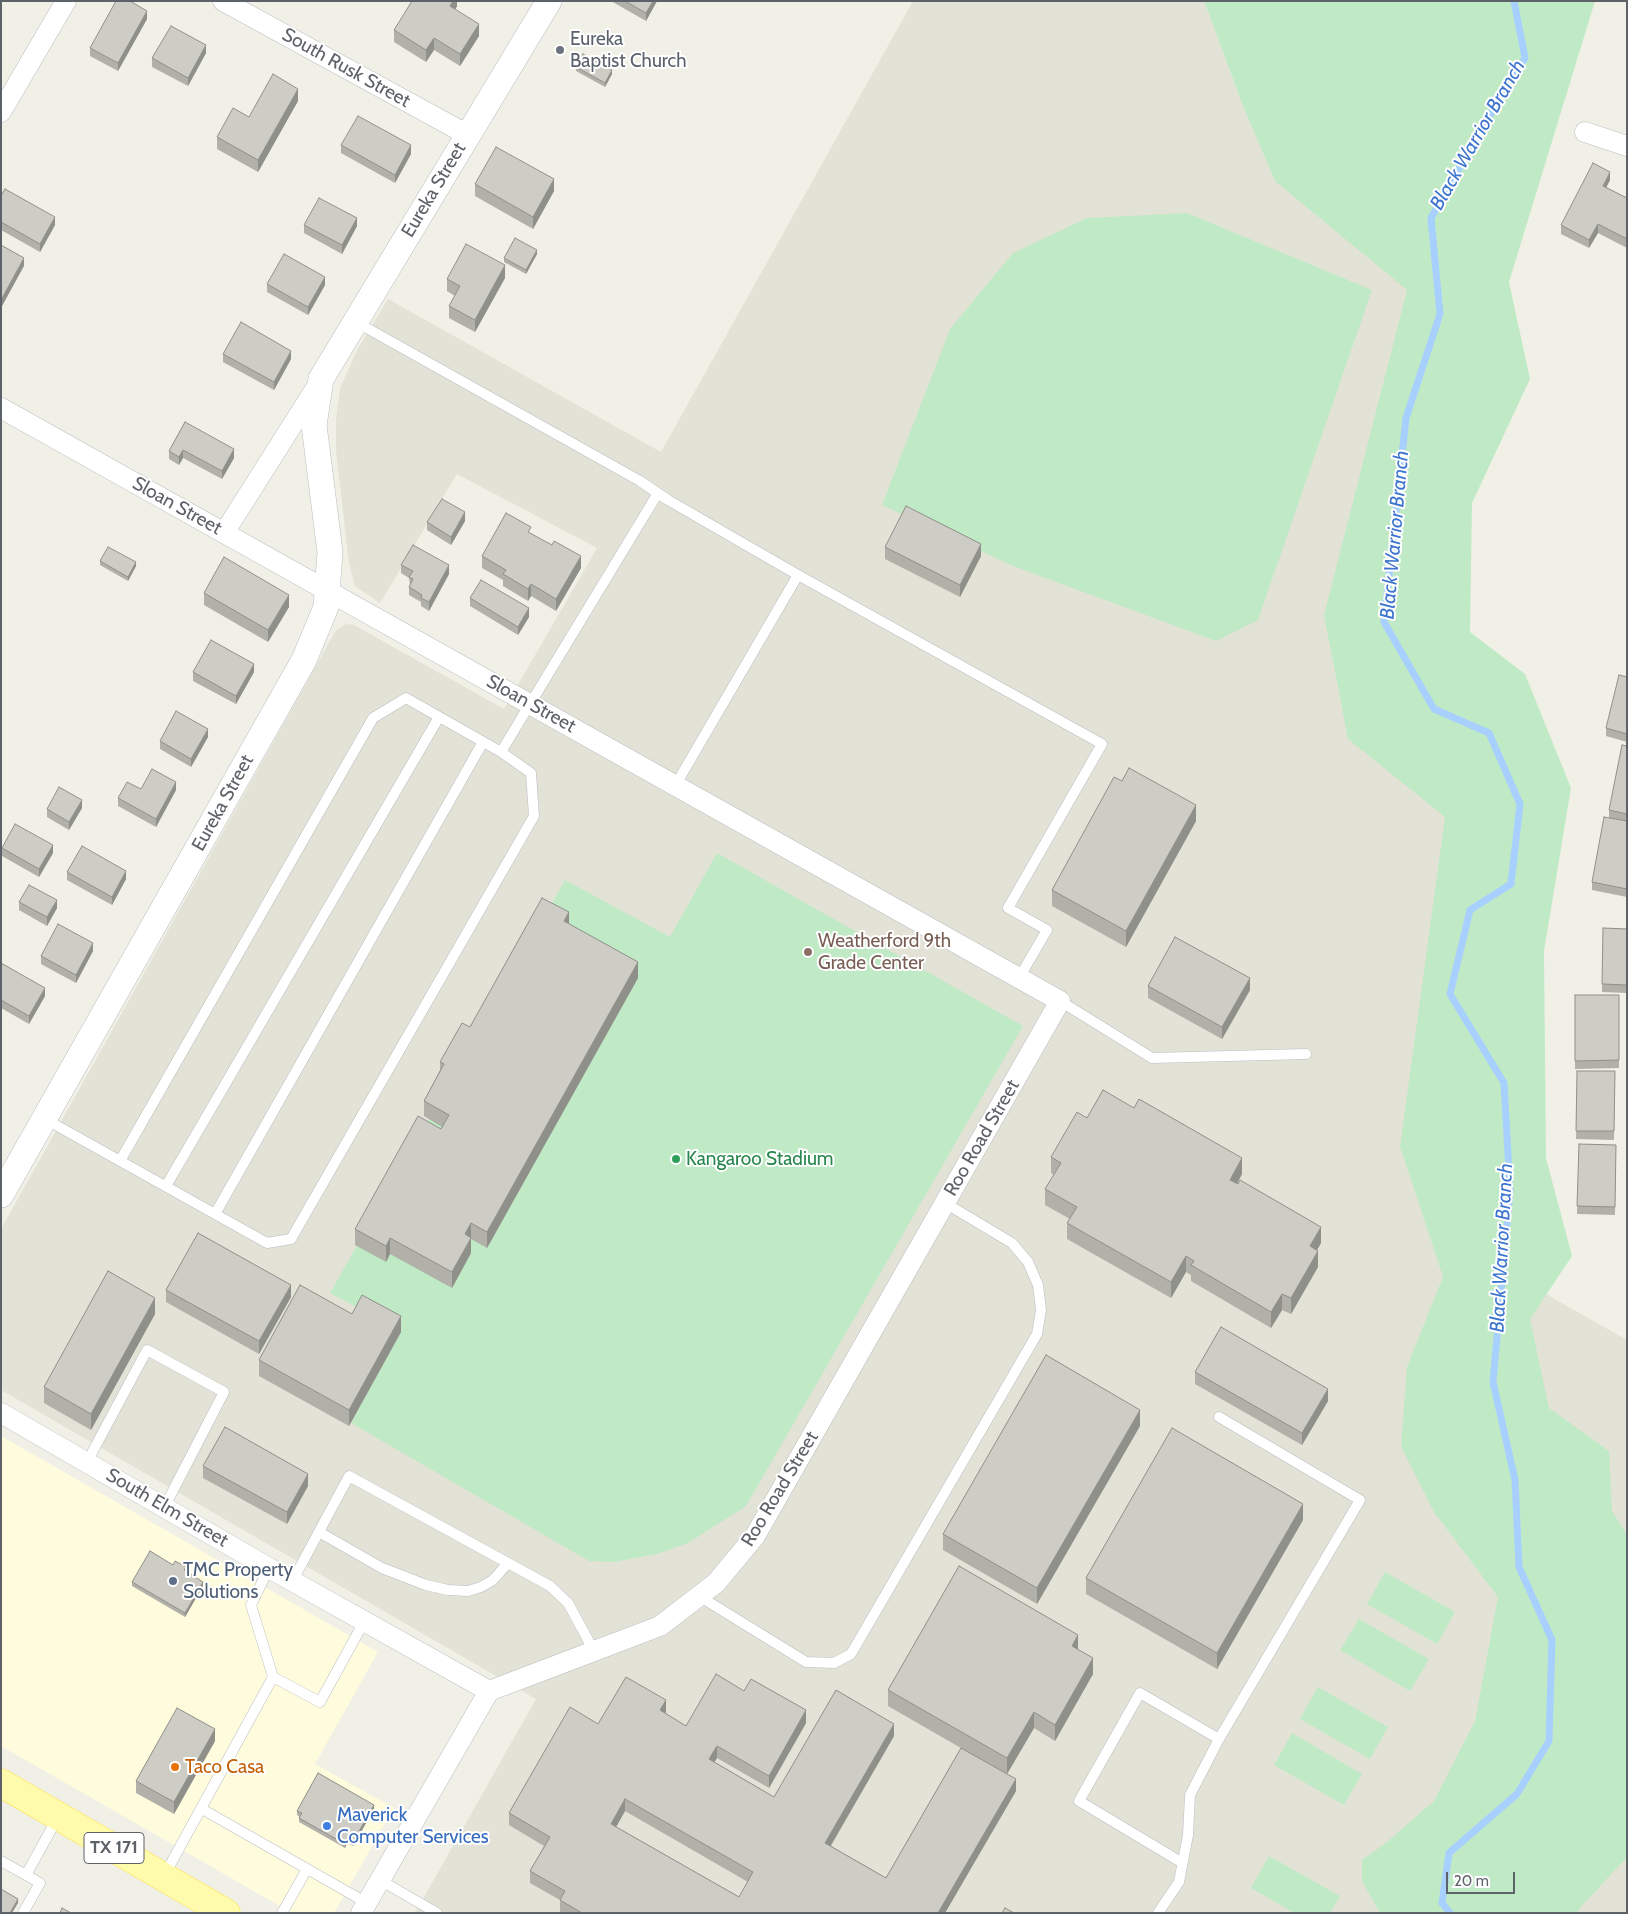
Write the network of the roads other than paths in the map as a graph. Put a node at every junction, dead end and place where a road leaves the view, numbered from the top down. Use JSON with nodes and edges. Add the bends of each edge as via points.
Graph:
{"nodes":[{"id":1,"x":66,"y":1,"type":"edge"},
{"id":2,"x":223,"y":1,"type":"edge"},
{"id":3,"x":549,"y":1,"type":"edge"},
{"id":4,"x":1,"y":112,"type":"edge"},
{"id":5,"x":1584,"y":132,"type":"dead end"},
{"id":6,"x":468,"y":135,"type":"junction"},
{"id":7,"x":1627,"y":146,"type":"edge"},
{"id":8,"x":355,"y":321,"type":"junction"},
{"id":9,"x":321,"y":380,"type":"junction"},
{"id":10,"x":1,"y":408,"type":"edge"},
{"id":11,"x":658,"y":493,"type":"junction"},
{"id":12,"x":224,"y":532,"type":"junction"},
{"id":13,"x":798,"y":575,"type":"junction"},
{"id":14,"x":326,"y":590,"type":"junction"},
{"id":15,"x":530,"y":704,"type":"junction"},
{"id":16,"x":439,"y":717,"type":"junction"},
{"id":17,"x":483,"y":742,"type":"junction"},
{"id":18,"x":501,"y":752,"type":"junction"},
{"id":19,"x":675,"y":786,"type":"junction"},
{"id":20,"x":1019,"y":978,"type":"junction"},
{"id":21,"x":1060,"y":1001,"type":"junction"},
{"id":22,"x":1306,"y":1054,"type":"dead end"},
{"id":23,"x":45,"y":1118,"type":"junction"},
{"id":24,"x":120,"y":1161,"type":"junction"},
{"id":25,"x":166,"y":1186,"type":"junction"},
{"id":26,"x":1,"y":1195,"type":"edge"},
{"id":27,"x":945,"y":1203,"type":"junction"},
{"id":28,"x":215,"y":1214,"type":"junction"},
{"id":29,"x":1,"y":1413,"type":"edge"},
{"id":30,"x":1219,"y":1417,"type":"dead end"},
{"id":31,"x":87,"y":1462,"type":"junction"},
{"id":32,"x":165,"y":1506,"type":"junction"},
{"id":33,"x":319,"y":1532,"type":"junction"},
{"id":34,"x":508,"y":1562,"type":"junction"},
{"id":35,"x":270,"y":1568,"type":"junction"},
{"id":36,"x":293,"y":1580,"type":"junction"},
{"id":37,"x":699,"y":1596,"type":"junction"},
{"id":38,"x":365,"y":1620,"type":"junction"},
{"id":39,"x":594,"y":1651,"type":"junction"},
{"id":40,"x":273,"y":1676,"type":"junction"},
{"id":41,"x":489,"y":1691,"type":"junction"},
{"id":42,"x":1219,"y":1739,"type":"junction"},
{"id":43,"x":2,"y":1785,"type":"edge"},
{"id":44,"x":202,"y":1809,"type":"junction"},
{"id":45,"x":59,"y":1816,"type":"junction"},
{"id":46,"x":1,"y":1861,"type":"edge"},
{"id":47,"x":1181,"y":1862,"type":"junction"},
{"id":48,"x":307,"y":1869,"type":"junction"},
{"id":49,"x":26,"y":1875,"type":"junction"},
{"id":50,"x":164,"y":1876,"type":"junction"},
{"id":51,"x":380,"y":1880,"type":"junction"},
{"id":52,"x":364,"y":1908,"type":"edge"},
{"id":53,"x":23,"y":1913,"type":"edge"},
{"id":54,"x":226,"y":1913,"type":"edge"},
{"id":55,"x":282,"y":1913,"type":"edge"},
{"id":56,"x":437,"y":1913,"type":"edge"},
{"id":57,"x":1158,"y":1913,"type":"edge"}],
"edges":[{"from":1,"to":4,"type":"street"},
{"from":2,"to":6,"type":"street","name":"South Rusk Street"},
{"from":3,"to":6,"type":"street","name":"Eureka Street"},
{"from":5,"to":7,"type":"street"},
{"from":6,"to":8,"type":"street","name":"Eureka Street"},
{"from":8,"to":9,"type":"street","name":"Eureka Street"},
{"from":8,"to":11,"type":"lane"},
{"from":9,"to":12,"type":"street","name":"Eureka Street"},
{"from":9,"to":14,"type":"street","name":"Eureka Street","via":[[314,425],[330,552]]},
{"from":10,"to":12,"type":"street","name":"Sloan Street"},
{"from":11,"to":13,"type":"lane"},
{"from":11,"to":15,"type":"lane"},
{"from":12,"to":14,"type":"street","name":"Sloan Street"},
{"from":13,"to":19,"type":"lane"},
{"from":13,"to":20,"type":"lane","via":[[1102,744],[1008,908],[1047,930]]},
{"from":14,"to":15,"type":"street","name":"Sloan Street"},
{"from":14,"to":23,"type":"street","name":"Eureka Street","via":[[326,607],[304,660]]},
{"from":15,"to":18,"type":"lane"},
{"from":15,"to":19,"type":"street","name":"Sloan Street"},
{"from":16,"to":17,"type":"lane"},
{"from":16,"to":24,"type":"lane","via":[[406,698],[374,718]]},
{"from":16,"to":25,"type":"lane"},
{"from":17,"to":18,"type":"lane"},
{"from":17,"to":28,"type":"lane"},
{"from":18,"to":28,"type":"lane","via":[[531,773],[534,816],[291,1239],[267,1243]]},
{"from":19,"to":20,"type":"street","name":"Sloan Street"},
{"from":20,"to":21,"type":"street","name":"Sloan Street"},
{"from":21,"to":22,"type":"lane","via":[[1152,1058]]},
{"from":21,"to":27,"type":"street","name":"Roo Road Street"},
{"from":23,"to":24,"type":"lane"},
{"from":23,"to":26,"type":"street","name":"Eureka Street"},
{"from":24,"to":25,"type":"lane"},
{"from":25,"to":28,"type":"lane"},
{"from":27,"to":37,"type":"street","name":"Roo Road Street","via":[[755,1536],[716,1583]]},
{"from":27,"to":37,"type":"lane","via":[[1012,1244],[1028,1262],[1038,1285],[1040,1310],[1037,1334],[851,1654],[834,1663],[806,1662]]},
{"from":29,"to":31,"type":"street","name":"South Elm Street"},
{"from":30,"to":42,"type":"lane","via":[[1360,1500]]},
{"from":31,"to":32,"type":"street","name":"South Elm Street"},
{"from":31,"to":32,"type":"lane","via":[[147,1350],[224,1392]]},
{"from":32,"to":35,"type":"street","name":"South Elm Street"},
{"from":33,"to":34,"type":"lane","via":[[382,1568],[426,1586],[448,1590],[468,1591],[481,1587],[493,1580]]},
{"from":33,"to":34,"type":"lane","via":[[349,1476]]},
{"from":33,"to":36,"type":"lane"},
{"from":34,"to":39,"type":"lane","via":[[550,1586],[568,1603]]},
{"from":35,"to":36,"type":"street","name":"South Elm Street"},
{"from":35,"to":40,"type":"lane","via":[[251,1605]]},
{"from":36,"to":38,"type":"street","name":"South Elm Street"},
{"from":37,"to":39,"type":"street","name":"Roo Road Street","via":[[660,1626]]},
{"from":38,"to":40,"type":"lane","via":[[320,1702]]},
{"from":38,"to":41,"type":"street","name":"South Elm Street"},
{"from":39,"to":41,"type":"street","name":"Roo Road Street"},
{"from":40,"to":44,"type":"lane"},
{"from":41,"to":51,"type":"street"},
{"from":42,"to":47,"type":"lane","via":[[1190,1795],[1188,1835]]},
{"from":42,"to":47,"type":"lane","via":[[1140,1693],[1079,1801]]},
{"from":43,"to":45,"type":"main road","number":"TX 171"},
{"from":44,"to":48,"type":"lane"},
{"from":44,"to":50,"type":"lane"},
{"from":45,"to":49,"type":"lane"},
{"from":45,"to":50,"type":"main road","number":"TX 171"},
{"from":46,"to":49,"type":"lane"},
{"from":47,"to":57,"type":"lane","via":[[1179,1882]]},
{"from":48,"to":52,"type":"lane"},
{"from":48,"to":55,"type":"lane"},
{"from":49,"to":53,"type":"lane","via":[[40,1883]]},
{"from":50,"to":54,"type":"main road","number":"TX 171"},
{"from":51,"to":52,"type":"street"},
{"from":51,"to":56,"type":"lane"}]}
